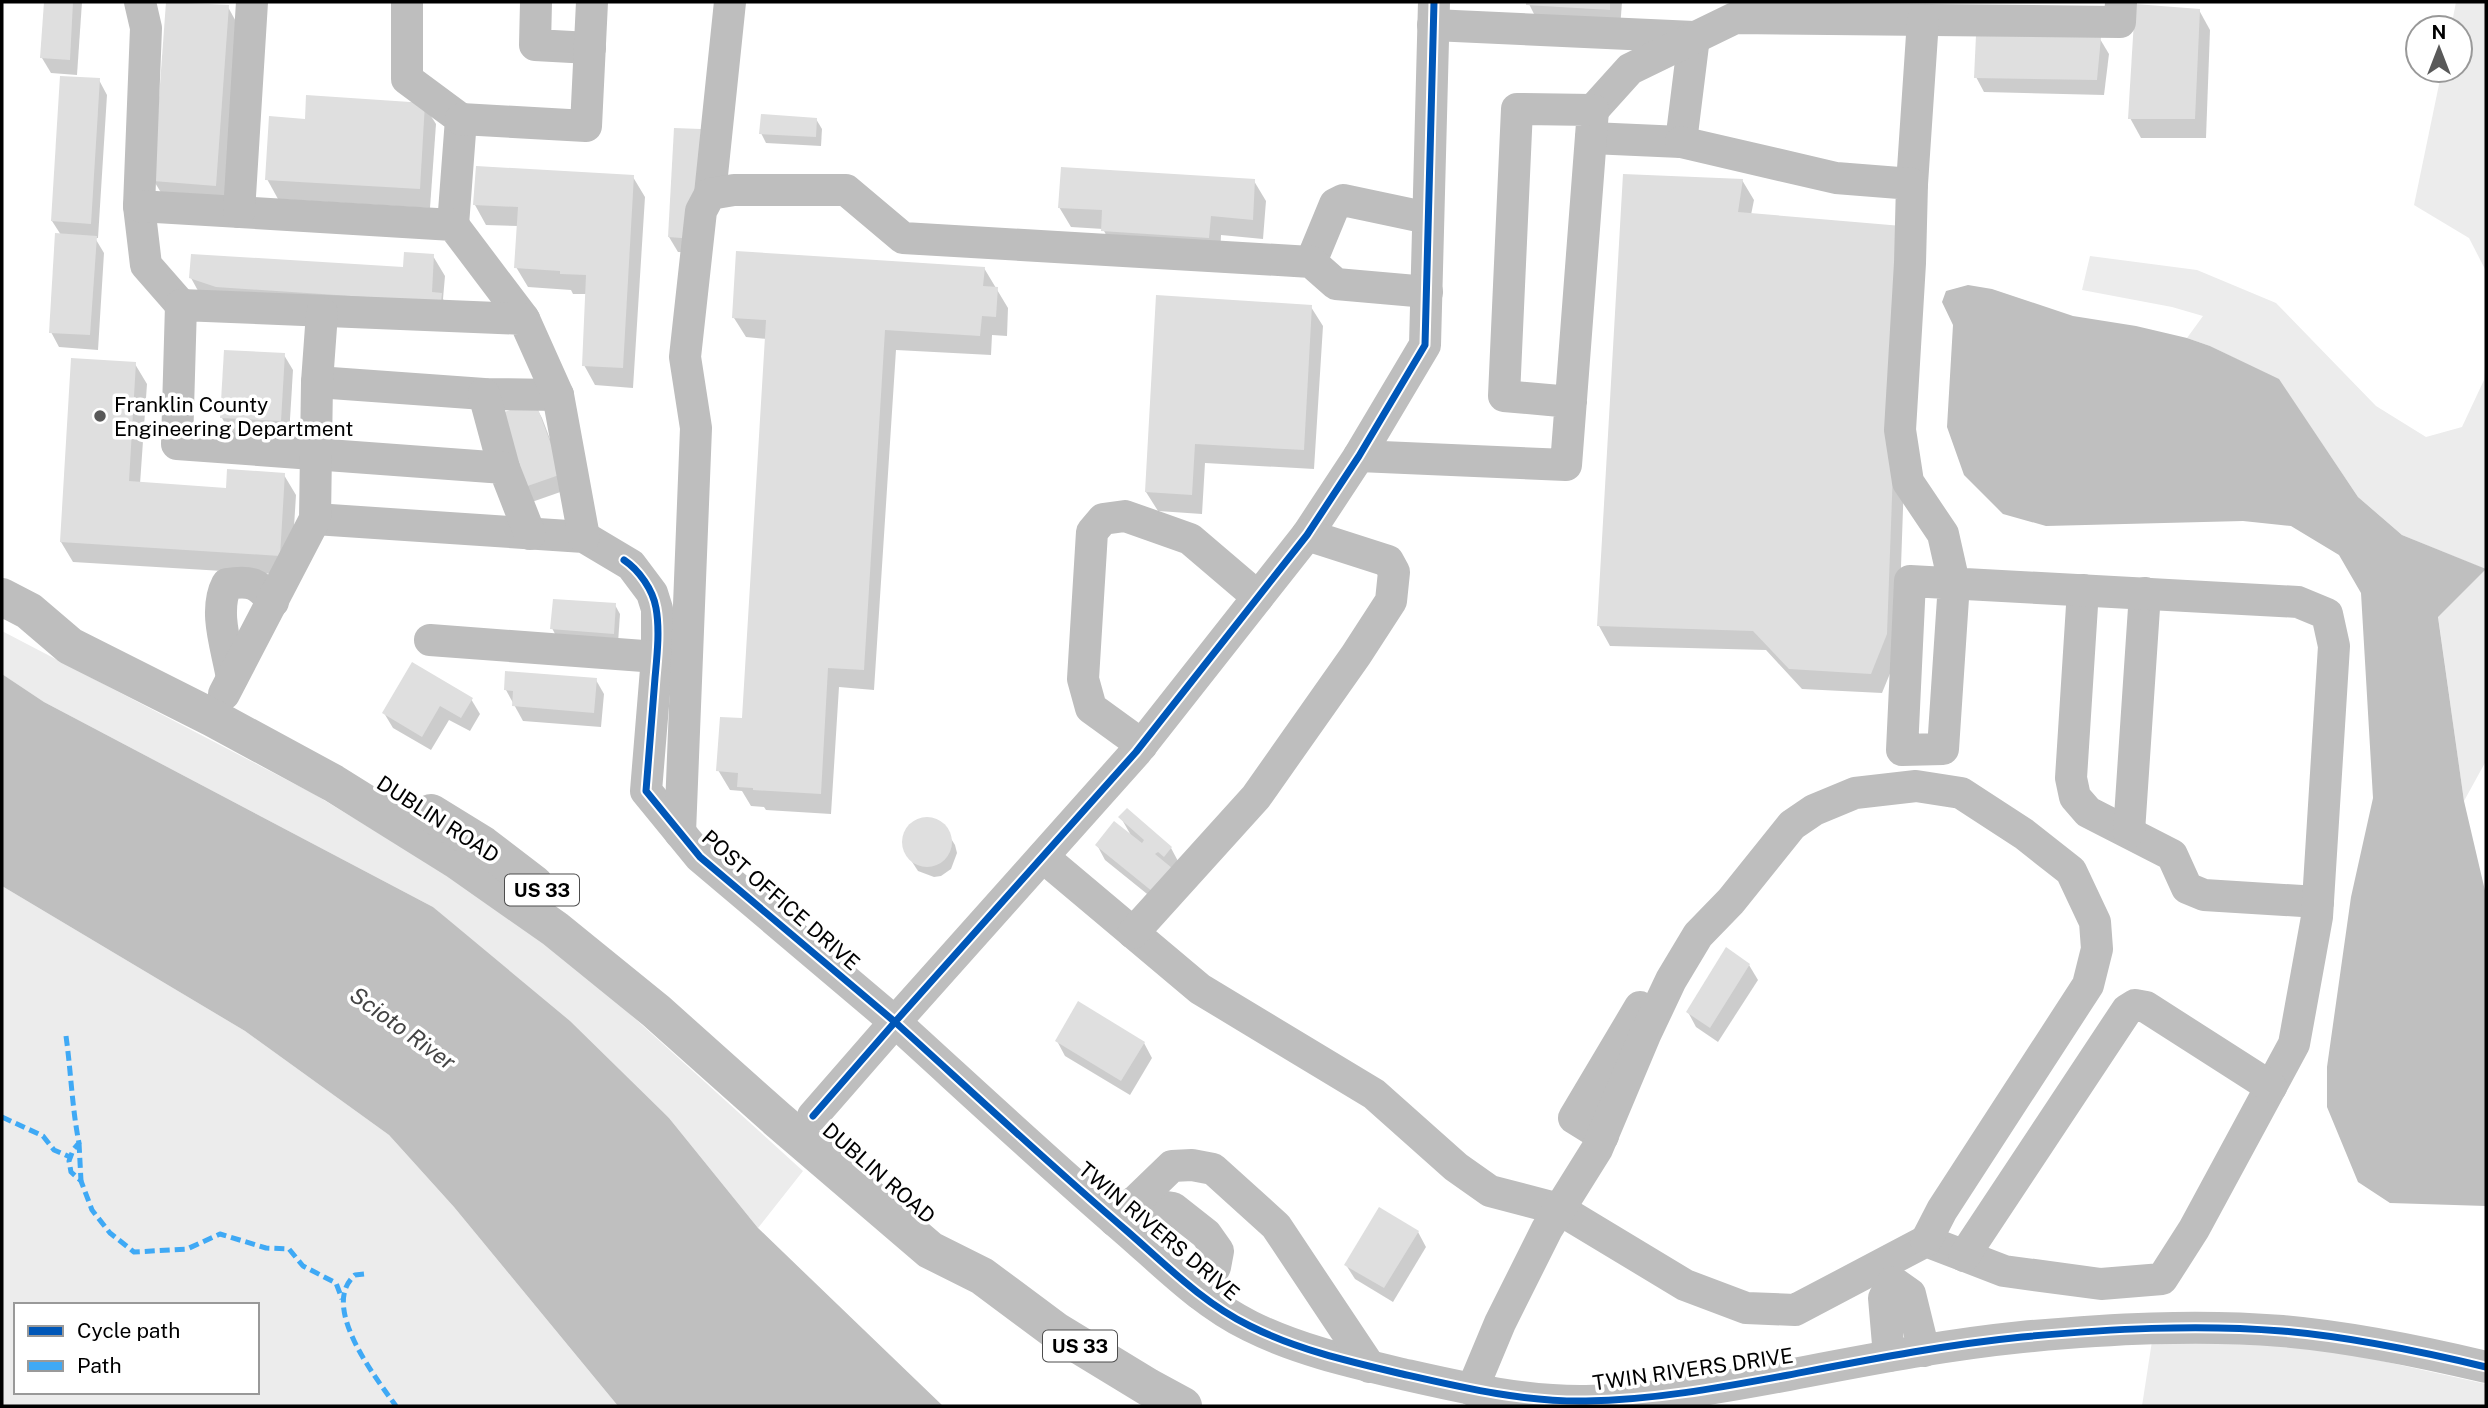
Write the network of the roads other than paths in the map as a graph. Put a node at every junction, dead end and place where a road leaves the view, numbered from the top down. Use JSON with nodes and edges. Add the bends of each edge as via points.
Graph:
{"nodes":[{"id":1,"x":141,"y":2,"type":"edge"},
{"id":2,"x":252,"y":2,"type":"edge"},
{"id":3,"x":407,"y":2,"type":"edge"},
{"id":4,"x":536,"y":2,"type":"edge"},
{"id":5,"x":592,"y":2,"type":"edge"},
{"id":6,"x":730,"y":2,"type":"edge"},
{"id":7,"x":2121,"y":2,"type":"edge"},
{"id":8,"x":1990,"y":11,"type":"edge"},
{"id":9,"x":1434,"y":13,"type":"edge"},
{"id":10,"x":1923,"y":20,"type":"junction"},
{"id":11,"x":1694,"y":37,"type":"junction"},
{"id":12,"x":590,"y":48,"type":"junction"},
{"id":13,"x":461,"y":119,"type":"junction"},
{"id":14,"x":1592,"y":124,"type":"junction"},
{"id":15,"x":1681,"y":142,"type":"junction"},
{"id":16,"x":1912,"y":184,"type":"junction"},
{"id":17,"x":710,"y":194,"type":"junction"},
{"id":18,"x":139,"y":205,"type":"junction"},
{"id":19,"x":239,"y":212,"type":"junction"},
{"id":20,"x":1429,"y":218,"type":"junction"},
{"id":21,"x":453,"y":225,"type":"junction"},
{"id":22,"x":1311,"y":262,"type":"junction"},
{"id":23,"x":1427,"y":292,"type":"junction"},
{"id":24,"x":181,"y":305,"type":"junction"},
{"id":25,"x":322,"y":313,"type":"junction"},
{"id":26,"x":524,"y":319,"type":"junction"},
{"id":27,"x":317,"y":382,"type":"junction"},
{"id":28,"x":484,"y":394,"type":"junction"},
{"id":29,"x":558,"y":395,"type":"junction"},
{"id":30,"x":1571,"y":402,"type":"junction"},
{"id":31,"x":316,"y":454,"type":"junction"},
{"id":32,"x":1359,"y":456,"type":"junction"},
{"id":33,"x":504,"y":468,"type":"junction"},
{"id":34,"x":315,"y":519,"type":"junction"},
{"id":35,"x":530,"y":534,"type":"junction"},
{"id":36,"x":1307,"y":535,"type":"junction"},
{"id":37,"x":584,"y":537,"type":"junction"},
{"id":38,"x":1954,"y":583,"type":"junction"},
{"id":39,"x":2083,"y":590,"type":"junction"},
{"id":40,"x":2145,"y":593,"type":"junction"},
{"id":41,"x":1258,"y":597,"type":"junction"},
{"id":42,"x":273,"y":602,"type":"junction"},
{"id":43,"x":15,"y":604,"type":"edge"},
{"id":44,"x":430,"y":640,"type":"dead end"},
{"id":45,"x":657,"y":657,"type":"junction"},
{"id":46,"x":228,"y":686,"type":"junction"},
{"id":47,"x":1142,"y":745,"type":"junction"},
{"id":48,"x":1943,"y":749,"type":"junction"},
{"id":49,"x":1916,"y":786,"type":"junction"},
{"id":50,"x":1961,"y":793,"type":"junction"},
{"id":51,"x":2129,"y":832,"type":"junction"},
{"id":52,"x":680,"y":833,"type":"junction"},
{"id":53,"x":1043,"y":857,"type":"junction"},
{"id":54,"x":2318,"y":902,"type":"junction"},
{"id":55,"x":1133,"y":933,"type":"junction"},
{"id":56,"x":895,"y":1022,"type":"junction"},
{"id":57,"x":2270,"y":1087,"type":"junction"},
{"id":58,"x":813,"y":1116,"type":"junction"},
{"id":59,"x":1559,"y":1209,"type":"junction"},
{"id":60,"x":1124,"y":1212,"type":"junction"},
{"id":61,"x":1926,"y":1241,"type":"junction"},
{"id":62,"x":1964,"y":1255,"type":"junction"},
{"id":63,"x":1888,"y":1273,"type":"junction"},
{"id":64,"x":982,"y":1276,"type":"junction"},
{"id":65,"x":1200,"y":1294,"type":"junction"},
{"id":66,"x":1924,"y":1351,"type":"junction"},
{"id":67,"x":1889,"y":1356,"type":"junction"},
{"id":68,"x":1370,"y":1367,"type":"junction"},
{"id":69,"x":2486,"y":1367,"type":"edge"},
{"id":70,"x":1472,"y":1390,"type":"junction"},
{"id":71,"x":1183,"y":1406,"type":"edge"}],
"edges":[{"from":1,"to":18,"type":"street","via":[[146,28]]},
{"from":2,"to":19,"type":"street"},
{"from":3,"to":13,"type":"street","via":[[407,79]]},
{"from":4,"to":12,"type":"street","via":[[535,45]]},
{"from":5,"to":12,"type":"street"},
{"from":6,"to":17,"type":"street"},
{"from":7,"to":8,"type":"street","via":[[2120,22]]},
{"from":8,"to":10,"type":"street"},
{"from":9,"to":11,"type":"street"},
{"from":9,"to":20,"type":"street"},
{"from":10,"to":11,"type":"street","via":[[1735,18]]},
{"from":10,"to":16,"type":"street"},
{"from":11,"to":14,"type":"street","via":[[1630,69]]},
{"from":11,"to":15,"type":"street"},
{"from":12,"to":13,"type":"street","via":[[586,126]]},
{"from":13,"to":21,"type":"street"},
{"from":14,"to":15,"type":"street"},
{"from":14,"to":30,"type":"street"},
{"from":14,"to":30,"type":"street","via":[[1517,109],[1503,396]]},
{"from":15,"to":16,"type":"street","via":[[1836,177]]},
{"from":16,"to":38,"type":"street","via":[[1900,430],[1908,482],[1943,534]]},
{"from":17,"to":22,"type":"street","via":[[846,190],[903,238]]},
{"from":17,"to":52,"type":"street","via":[[701,211],[685,357],[696,428]]},
{"from":18,"to":19,"type":"street"},
{"from":18,"to":24,"type":"street","via":[[146,265]]},
{"from":19,"to":21,"type":"street"},
{"from":20,"to":22,"type":"street","via":[[1343,200],[1335,204]]},
{"from":20,"to":23,"type":"street"},
{"from":21,"to":26,"type":"street"},
{"from":22,"to":23,"type":"street","via":[[1336,284]]},
{"from":23,"to":32,"type":"street","via":[[1425,345]]},
{"from":24,"to":25,"type":"street"},
{"from":24,"to":31,"type":"street","via":[[177,444]]},
{"from":25,"to":26,"type":"street"},
{"from":25,"to":27,"type":"street"},
{"from":26,"to":29,"type":"street"},
{"from":27,"to":28,"type":"street"},
{"from":27,"to":31,"type":"street"},
{"from":28,"to":29,"type":"street"},
{"from":28,"to":33,"type":"street"},
{"from":29,"to":37,"type":"street"},
{"from":30,"to":32,"type":"street","via":[[1566,465]]},
{"from":31,"to":33,"type":"street"},
{"from":31,"to":34,"type":"street"},
{"from":32,"to":36,"type":"street"},
{"from":33,"to":35,"type":"street"},
{"from":34,"to":35,"type":"street"},
{"from":34,"to":42,"type":"street"},
{"from":35,"to":37,"type":"street"},
{"from":36,"to":41,"type":"street"},
{"from":36,"to":55,"type":"street","via":[[1388,561],[1394,572],[1391,601],[1256,797]]},
{"from":37,"to":45,"type":"street","name":"POST OFFICE DRIVE","via":[[632,565],[652,593],[657,609]]},
{"from":38,"to":39,"type":"street"},
{"from":38,"to":48,"type":"street"},
{"from":38,"to":48,"type":"street","via":[[1910,581],[1902,750]]},
{"from":39,"to":40,"type":"street"},
{"from":39,"to":51,"type":"street","via":[[2071,778],[2075,797],[2088,812]]},
{"from":40,"to":51,"type":"street"},
{"from":40,"to":54,"type":"street","via":[[2298,602],[2327,614],[2334,646]]},
{"from":41,"to":47,"type":"street"},
{"from":41,"to":47,"type":"street","via":[[1190,538],[1125,516],[1103,519],[1092,532],[1083,679],[1091,708]]},
{"from":42,"to":46,"type":"street"},
{"from":42,"to":46,"type":"street","via":[[260,587],[244,581],[227,584],[221,611]]},
{"from":43,"to":46,"type":"main road","name":"DUBLIN ROAD","number":"US 33","via":[[83,623]]},
{"from":43,"to":64,"type":"main road","name":"DUBLIN ROAD","number":"US 33","via":[[70,646],[333,783],[458,861],[656,1011],[930,1250]]},
{"from":44,"to":45,"type":"street"},
{"from":45,"to":52,"type":"street","name":"POST OFFICE DRIVE","via":[[646,791]]},
{"from":46,"to":58,"type":"main road","name":"DUBLIN ROAD","number":"US 33","via":[[482,845],[623,951]]},
{"from":47,"to":53,"type":"street"},
{"from":48,"to":49,"type":"street"},
{"from":48,"to":50,"type":"street"},
{"from":49,"to":50,"type":"street"},
{"from":49,"to":59,"type":"street","via":[[1855,793],[1814,810],[1792,825],[1698,934],[1655,1015],[1640,1007],[1574,1118],[1603,1136]]},
{"from":50,"to":61,"type":"street","via":[[2071,871],[2095,922],[2097,949],[2088,985]]},
{"from":51,"to":54,"type":"street","via":[[2172,855],[2187,888],[2204,895]]},
{"from":52,"to":56,"type":"street","name":"POST OFFICE DRIVE","via":[[700,857]]},
{"from":53,"to":55,"type":"street"},
{"from":53,"to":56,"type":"street"},
{"from":54,"to":57,"type":"street","via":[[2294,1044]]},
{"from":55,"to":59,"type":"street","via":[[1200,989],[1374,1094],[1489,1191]]},
{"from":56,"to":58,"type":"street"},
{"from":56,"to":60,"type":"street","name":"TWIN RIVERS DRIVE"},
{"from":57,"to":62,"type":"street","via":[[2162,1279],[2101,1284],[2004,1271]]},
{"from":57,"to":62,"type":"street","via":[[2146,1007],[2127,1010]]},
{"from":58,"to":64,"type":"main road","name":"DUBLIN ROAD","number":"US 33","via":[[948,1232]]},
{"from":59,"to":63,"type":"street","via":[[1685,1285],[1746,1308],[1795,1310]]},
{"from":59,"to":70,"type":"street","via":[[1500,1323]]},
{"from":60,"to":65,"type":"street","name":"TWIN RIVERS DRIVE"},
{"from":60,"to":65,"type":"street","via":[[1173,1208],[1206,1234],[1219,1251]]},
{"from":60,"to":68,"type":"street","via":[[1172,1166],[1213,1169],[1276,1226]]},
{"from":61,"to":62,"type":"street"},
{"from":61,"to":63,"type":"street"},
{"from":63,"to":66,"type":"street","via":[[1910,1294]]},
{"from":63,"to":67,"type":"street","via":[[1884,1298]]},
{"from":64,"to":71,"type":"main road","name":"DUBLIN ROAD","number":"US 33","via":[[1056,1331]]},
{"from":65,"to":68,"type":"street","name":"TWIN RIVERS DRIVE","via":[[1248,1325],[1293,1345]]},
{"from":66,"to":67,"type":"street","name":"TWIN RIVERS DRIVE"},
{"from":66,"to":69,"type":"street","name":"TWIN RIVERS DRIVE","via":[[2020,1337],[2199,1328],[2283,1331],[2359,1341]]},
{"from":67,"to":70,"type":"street","name":"TWIN RIVERS DRIVE","via":[[1647,1397],[1528,1399]]},
{"from":68,"to":70,"type":"street","name":"TWIN RIVERS DRIVE"}]}
